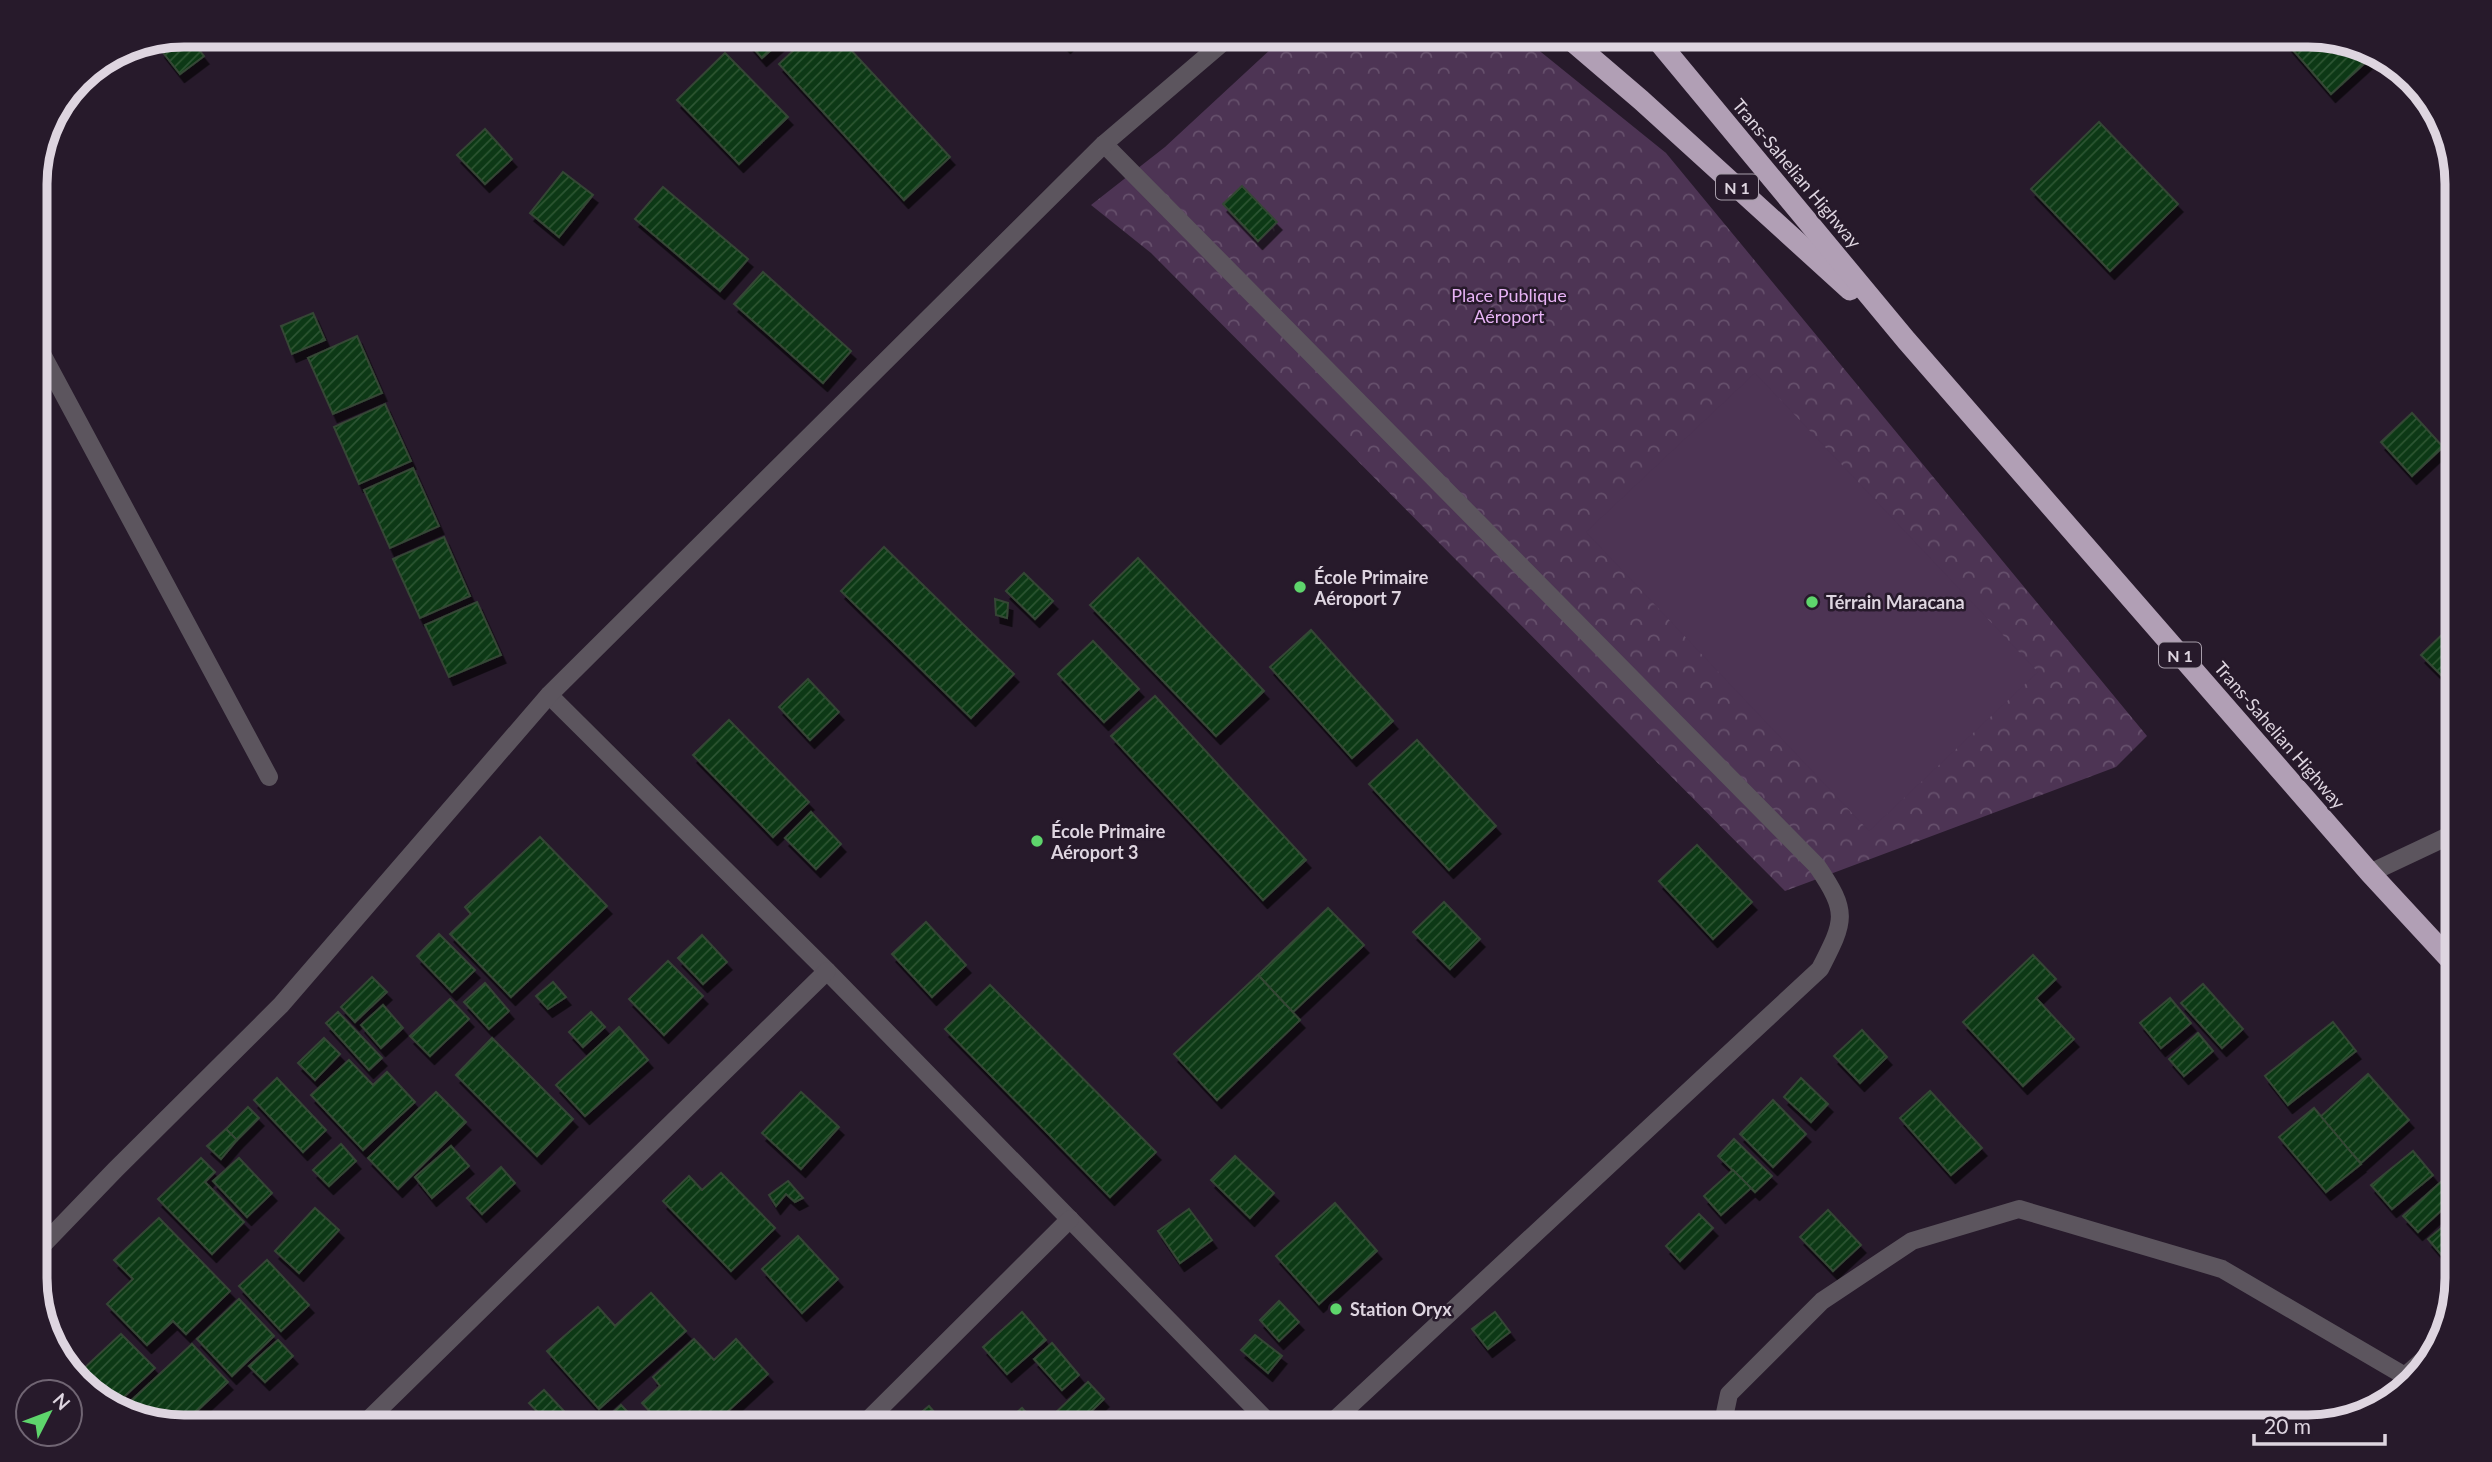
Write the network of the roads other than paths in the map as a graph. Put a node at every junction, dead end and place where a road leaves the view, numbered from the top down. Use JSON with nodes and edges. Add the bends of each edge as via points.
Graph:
{"nodes":[{"id":1,"x":1217,"y":47,"type":"edge"},
{"id":2,"x":1579,"y":47,"type":"edge"},
{"id":3,"x":1663,"y":47,"type":"edge"},
{"id":4,"x":1104,"y":144,"type":"junction"},
{"id":5,"x":1906,"y":340,"type":"junction"},
{"id":6,"x":48,"y":365,"type":"edge"},
{"id":7,"x":549,"y":695,"type":"junction"},
{"id":8,"x":270,"y":776,"type":"dead end"},
{"id":9,"x":2445,"y":838,"type":"edge"},
{"id":10,"x":2370,"y":873,"type":"junction"},
{"id":11,"x":2445,"y":954,"type":"edge"},
{"id":12,"x":827,"y":971,"type":"junction"},
{"id":13,"x":1070,"y":1219,"type":"junction"},
{"id":14,"x":48,"y":1239,"type":"edge"},
{"id":15,"x":2401,"y":1378,"type":"edge"},
{"id":16,"x":372,"y":1415,"type":"edge"},
{"id":17,"x":873,"y":1415,"type":"edge"},
{"id":18,"x":1261,"y":1415,"type":"edge"},
{"id":19,"x":1340,"y":1415,"type":"edge"},
{"id":20,"x":1725,"y":1415,"type":"edge"}],
"edges":[{"from":1,"to":4,"type":"street"},
{"from":2,"to":5,"type":"highway","name":"Trans-Sahelian Highway","number":"N 1"},
{"from":3,"to":5,"type":"highway","name":"Trans-Sahelian Highway","number":"N 1"},
{"from":4,"to":7,"type":"street"},
{"from":4,"to":19,"type":"street","via":[[1817,866],[1833,889],[1842,915],[1820,969]]},
{"from":5,"to":10,"type":"highway","name":"Trans-Sahelian Highway","number":"N 1"},
{"from":6,"to":8,"type":"street"},
{"from":7,"to":12,"type":"street"},
{"from":7,"to":14,"type":"street","via":[[281,1005]]},
{"from":9,"to":10,"type":"street"},
{"from":10,"to":11,"type":"highway","name":"Trans-Sahelian Highway","number":"N 1"},
{"from":12,"to":13,"type":"street"},
{"from":12,"to":16,"type":"street"},
{"from":13,"to":17,"type":"street"},
{"from":13,"to":18,"type":"street"},
{"from":15,"to":20,"type":"street","via":[[2222,1269],[2019,1209],[1912,1241],[1822,1301],[1729,1394]]}]}
